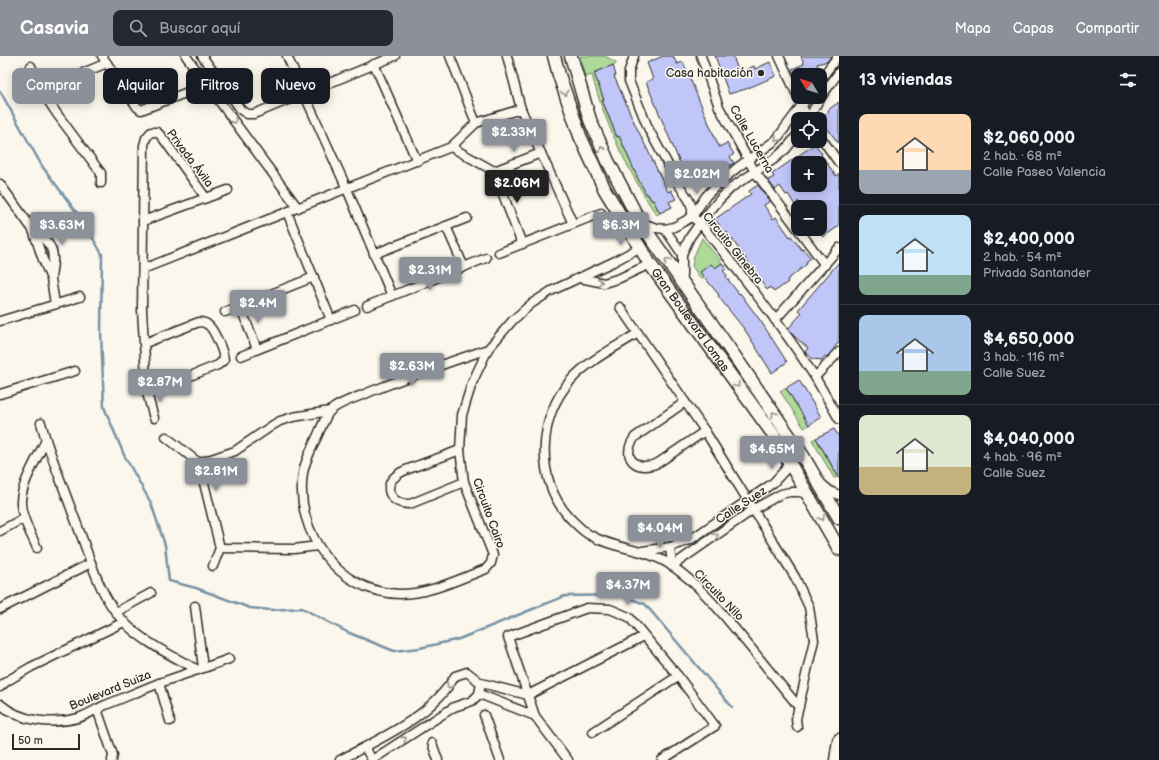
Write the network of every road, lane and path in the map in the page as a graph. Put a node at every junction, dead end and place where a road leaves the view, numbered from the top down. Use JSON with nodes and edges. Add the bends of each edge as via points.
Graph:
{"nodes":[{"id":1,"x":186,"y":56,"type":"edge"},
{"id":2,"x":202,"y":56,"type":"edge"},
{"id":3,"x":287,"y":56,"type":"edge"},
{"id":4,"x":395,"y":56,"type":"edge"},
{"id":5,"x":450,"y":56,"type":"edge"},
{"id":6,"x":507,"y":56,"type":"edge"},
{"id":7,"x":554,"y":56,"type":"edge"},
{"id":8,"x":571,"y":56,"type":"edge"},
{"id":9,"x":634,"y":56,"type":"edge"},
{"id":10,"x":701,"y":56,"type":"edge"},
{"id":11,"x":779,"y":56,"type":"edge"},
{"id":12,"x":838,"y":56,"type":"edge"},
{"id":13,"x":104,"y":59,"type":"edge"},
{"id":14,"x":374,"y":64,"type":"junction"},
{"id":15,"x":86,"y":68,"type":"edge"},
{"id":16,"x":195,"y":68,"type":"edge"},
{"id":17,"x":210,"y":68,"type":"edge"},
{"id":18,"x":293,"y":68,"type":"edge"},
{"id":19,"x":827,"y":71,"type":"edge"},
{"id":20,"x":839,"y":72,"type":"edge"},
{"id":21,"x":330,"y":82,"type":"edge"},
{"id":22,"x":186,"y":93,"type":"edge"},
{"id":23,"x":50,"y":104,"type":"edge"},
{"id":24,"x":221,"y":104,"type":"edge"},
{"id":25,"x":237,"y":104,"type":"edge"},
{"id":26,"x":278,"y":104,"type":"edge"},
{"id":27,"x":309,"y":104,"type":"edge"},
{"id":28,"x":804,"y":104,"type":"edge"},
{"id":29,"x":802,"y":107,"type":"junction"},
{"id":30,"x":521,"y":109,"type":"junction"},
{"id":31,"x":804,"y":112,"type":"edge"},
{"id":32,"x":812,"y":112,"type":"edge"},
{"id":33,"x":476,"y":124,"type":"junction"},
{"id":34,"x":791,"y":143,"type":"edge"},
{"id":35,"x":827,"y":146,"type":"edge"},
{"id":36,"x":451,"y":148,"type":"junction"},
{"id":37,"x":541,"y":152,"type":"junction"},
{"id":38,"x":749,"y":160,"type":"junction"},
{"id":39,"x":417,"y":161,"type":"junction"},
{"id":40,"x":839,"y":163,"type":"edge"},
{"id":41,"x":494,"y":172,"type":"junction"},
{"id":42,"x":755,"y":172,"type":"junction"},
{"id":43,"x":101,"y":183,"type":"dead end"},
{"id":44,"x":0,"y":184,"type":"edge"},
{"id":45,"x":347,"y":189,"type":"junction"},
{"id":46,"x":228,"y":190,"type":"dead end"},
{"id":47,"x":206,"y":198,"type":"junction"},
{"id":48,"x":298,"y":208,"type":"junction"},
{"id":49,"x":287,"y":212,"type":"junction"},
{"id":50,"x":601,"y":213,"type":"dead end"},
{"id":51,"x":692,"y":217,"type":"junction"},
{"id":52,"x":467,"y":218,"type":"dead end"},
{"id":53,"x":143,"y":221,"type":"junction"},
{"id":54,"x":640,"y":222,"type":"junction"},
{"id":55,"x":700,"y":223,"type":"junction"},
{"id":56,"x":573,"y":224,"type":"junction"},
{"id":57,"x":446,"y":226,"type":"junction"},
{"id":58,"x":665,"y":228,"type":"junction"},
{"id":59,"x":33,"y":230,"type":"junction"},
{"id":60,"x":522,"y":244,"type":"junction"},
{"id":61,"x":639,"y":248,"type":"junction"},
{"id":62,"x":839,"y":248,"type":"edge"},
{"id":63,"x":499,"y":253,"type":"dead end"},
{"id":64,"x":374,"y":254,"type":"junction"},
{"id":65,"x":682,"y":254,"type":"junction"},
{"id":66,"x":486,"y":258,"type":"dead end"},
{"id":67,"x":650,"y":264,"type":"junction"},
{"id":68,"x":825,"y":265,"type":"junction"},
{"id":69,"x":464,"y":267,"type":"junction"},
{"id":70,"x":143,"y":269,"type":"junction"},
{"id":71,"x":314,"y":277,"type":"junction"},
{"id":72,"x":580,"y":278,"type":"junction"},
{"id":73,"x":51,"y":279,"type":"junction"},
{"id":74,"x":682,"y":282,"type":"junction"},
{"id":75,"x":392,"y":296,"type":"junction"},
{"id":76,"x":80,"y":297,"type":"dead end"},
{"id":77,"x":696,"y":301,"type":"junction"},
{"id":78,"x":55,"y":304,"type":"junction"},
{"id":79,"x":240,"y":306,"type":"junction"},
{"id":80,"x":367,"y":306,"type":"dead end"},
{"id":81,"x":620,"y":307,"type":"dead end"},
{"id":82,"x":682,"y":308,"type":"junction"},
{"id":83,"x":355,"y":310,"type":"dead end"},
{"id":84,"x":225,"y":312,"type":"dead end"},
{"id":85,"x":331,"y":320,"type":"junction"},
{"id":86,"x":775,"y":320,"type":"junction"},
{"id":87,"x":0,"y":321,"type":"edge"},
{"id":88,"x":638,"y":333,"type":"junction"},
{"id":89,"x":145,"y":343,"type":"junction"},
{"id":90,"x":257,"y":349,"type":"junction"},
{"id":91,"x":488,"y":349,"type":"junction"},
{"id":92,"x":839,"y":352,"type":"edge"},
{"id":93,"x":241,"y":356,"type":"dead end"},
{"id":94,"x":75,"y":371,"type":"dead end"},
{"id":95,"x":815,"y":377,"type":"junction"},
{"id":96,"x":147,"y":393,"type":"junction"},
{"id":97,"x":0,"y":394,"type":"edge"},
{"id":98,"x":685,"y":402,"type":"junction"},
{"id":99,"x":330,"y":411,"type":"junction"},
{"id":100,"x":154,"y":418,"type":"dead end"},
{"id":101,"x":839,"y":419,"type":"edge"},
{"id":102,"x":41,"y":423,"type":"dead end"},
{"id":103,"x":705,"y":431,"type":"junction"},
{"id":104,"x":166,"y":437,"type":"dead end"},
{"id":105,"x":46,"y":440,"type":"junction"},
{"id":106,"x":460,"y":450,"type":"junction"},
{"id":107,"x":789,"y":461,"type":"junction"},
{"id":108,"x":199,"y":463,"type":"junction"},
{"id":109,"x":816,"y":478,"type":"junction"},
{"id":110,"x":464,"y":482,"type":"junction"},
{"id":111,"x":808,"y":494,"type":"junction"},
{"id":112,"x":839,"y":495,"type":"edge"},
{"id":113,"x":748,"y":500,"type":"junction"},
{"id":114,"x":754,"y":509,"type":"junction"},
{"id":115,"x":24,"y":518,"type":"junction"},
{"id":116,"x":839,"y":518,"type":"edge"},
{"id":117,"x":0,"y":532,"type":"edge"},
{"id":118,"x":838,"y":544,"type":"edge"},
{"id":119,"x":317,"y":546,"type":"junction"},
{"id":120,"x":670,"y":547,"type":"junction"},
{"id":121,"x":37,"y":548,"type":"dead end"},
{"id":122,"x":220,"y":548,"type":"junction"},
{"id":123,"x":640,"y":551,"type":"junction"},
{"id":124,"x":91,"y":563,"type":"junction"},
{"id":125,"x":213,"y":566,"type":"dead end"},
{"id":126,"x":672,"y":566,"type":"junction"},
{"id":127,"x":151,"y":592,"type":"dead end"},
{"id":128,"x":195,"y":606,"type":"dead end"},
{"id":129,"x":0,"y":609,"type":"edge"},
{"id":130,"x":116,"y":612,"type":"junction"},
{"id":131,"x":124,"y":622,"type":"junction"},
{"id":132,"x":644,"y":636,"type":"junction"},
{"id":133,"x":229,"y":659,"type":"dead end"},
{"id":134,"x":200,"y":669,"type":"junction"},
{"id":135,"x":678,"y":676,"type":"junction"},
{"id":136,"x":159,"y":683,"type":"junction"},
{"id":137,"x":481,"y":683,"type":"junction"},
{"id":138,"x":0,"y":687,"type":"edge"},
{"id":139,"x":478,"y":694,"type":"junction"},
{"id":140,"x":528,"y":695,"type":"junction"},
{"id":141,"x":0,"y":704,"type":"edge"},
{"id":142,"x":799,"y":707,"type":"junction"},
{"id":143,"x":97,"y":709,"type":"junction"},
{"id":144,"x":484,"y":715,"type":"dead end"},
{"id":145,"x":535,"y":716,"type":"junction"},
{"id":146,"x":170,"y":722,"type":"dead end"},
{"id":147,"x":797,"y":726,"type":"dead end"},
{"id":148,"x":593,"y":732,"type":"dead end"},
{"id":149,"x":839,"y":740,"type":"edge"},
{"id":150,"x":432,"y":743,"type":"dead end"},
{"id":151,"x":365,"y":747,"type":"junction"},
{"id":152,"x":566,"y":759,"type":"edge"},
{"id":153,"x":112,"y":760,"type":"edge"},
{"id":154,"x":340,"y":760,"type":"edge"},
{"id":155,"x":372,"y":760,"type":"edge"},
{"id":156,"x":438,"y":760,"type":"edge"},
{"id":157,"x":500,"y":760,"type":"edge"},
{"id":158,"x":662,"y":760,"type":"edge"},
{"id":159,"x":836,"y":760,"type":"edge"}],
"edges":[{"from":1,"to":16,"type":"street"},
{"from":2,"to":17,"type":"street"},
{"from":3,"to":18,"type":"street"},
{"from":4,"to":14,"type":"street"},
{"from":5,"to":33,"type":"street"},
{"from":6,"to":30,"type":"street"},
{"from":7,"to":61,"type":"main road","name":"Gran Boulevard Lomas","one_way":true,"via":[[580,136],[606,190]]},
{"from":54,"to":8,"type":"main road","name":"Gran Boulevard Lomas","one_way":true,"via":[[590,120]]},
{"from":9,"to":51,"type":"street","name":"Circuito Ginebra","via":[[629,81],[650,130],[678,185],[689,200]]},
{"from":10,"to":38,"type":"street","name":"Calle Lucerna","via":[[719,107]]},
{"from":11,"to":29,"type":"street"},
{"from":12,"to":19,"type":"street"},
{"from":13,"to":15,"type":"street"},
{"from":13,"to":22,"type":"street","via":[[137,107],[142,110]]},
{"from":14,"to":21,"type":"street"},
{"from":14,"to":39,"type":"street"},
{"from":20,"to":32,"type":"street"},
{"from":23,"to":43,"type":"street","via":[[100,173]]},
{"from":24,"to":48,"type":"street","one_way":true},
{"from":25,"to":26,"type":"street","via":[[247,114],[254,114]]},
{"from":27,"to":45,"type":"street"},
{"from":28,"to":29,"type":"street"},
{"from":29,"to":31,"type":"street"},
{"from":29,"to":38,"type":"street","one_way":true,"via":[[776,140]]},
{"from":30,"to":33,"type":"street"},
{"from":30,"to":37,"type":"street"},
{"from":33,"to":36,"type":"street"},
{"from":34,"to":42,"type":"street","via":[[773,160]]},
{"from":35,"to":40,"type":"street"},
{"from":36,"to":39,"type":"street"},
{"from":36,"to":41,"type":"street"},
{"from":37,"to":41,"type":"street"},
{"from":37,"to":56,"type":"street"},
{"from":38,"to":42,"type":"street","name":"Calle Lucerna"},
{"from":38,"to":51,"type":"street","via":[[720,182],[706,196]]},
{"from":39,"to":45,"type":"street"},
{"from":41,"to":60,"type":"street"},
{"from":42,"to":55,"type":"street","via":[[728,191]]},
{"from":42,"to":68,"type":"street","name":"Calle Lucerna"},
{"from":44,"to":59,"type":"street"},
{"from":45,"to":48,"type":"street"},
{"from":45,"to":64,"type":"street"},
{"from":46,"to":47,"type":"street","name":"Privada Ávila"},
{"from":47,"to":53,"type":"street","name":"Privada Ávila"},
{"from":47,"to":53,"type":"street","name":"Privada Ávila","via":[[162,137],[156,132],[151,132],[144,145]]},
{"from":48,"to":49,"type":"street"},
{"from":49,"to":70,"type":"street"},
{"from":49,"to":71,"type":"street"},
{"from":50,"to":56,"type":"street"},
{"from":51,"to":55,"type":"street","name":"Circuito Ginebra"},
{"from":51,"to":58,"type":"street","via":[[674,227]]},
{"from":52,"to":57,"type":"street"},
{"from":53,"to":70,"type":"street","name":"Privada Ávila"},
{"from":54,"to":58,"type":"street","via":[[656,228]]},
{"from":74,"to":54,"type":"main road","name":"Gran Boulevard Lomas","one_way":true},
{"from":55,"to":65,"type":"street"},
{"from":55,"to":86,"type":"street","name":"Circuito Ginebra"},
{"from":56,"to":60,"type":"street"},
{"from":57,"to":64,"type":"street"},
{"from":57,"to":69,"type":"street"},
{"from":58,"to":65,"type":"street"},
{"from":59,"to":73,"type":"street"},
{"from":59,"to":73,"type":"street","via":[[46,239],[52,248]]},
{"from":60,"to":63,"type":"street"},
{"from":61,"to":67,"type":"main road","name":"Gran Boulevard Lomas"},
{"from":61,"to":72,"type":"street","name":"Circuito Cairo"},
{"from":62,"to":68,"type":"street"},
{"from":64,"to":75,"type":"street"},
{"from":65,"to":74,"type":"street"},
{"from":66,"to":69,"type":"street"},
{"from":72,"to":67,"type":"street","one_way":true,"via":[[604,282],[620,278]]},
{"from":67,"to":82,"type":"main road","name":"Gran Boulevard Lomas"},
{"from":68,"to":86,"type":"street"},
{"from":69,"to":75,"type":"street"},
{"from":70,"to":89,"type":"street","name":"Privada Ávila","via":[[142,310]]},
{"from":71,"to":79,"type":"street"},
{"from":71,"to":85,"type":"street"},
{"from":72,"to":91,"type":"street","name":"Circuito Cairo","via":[[551,291],[531,304]]},
{"from":73,"to":78,"type":"street"},
{"from":74,"to":77,"type":"main road","name":"Gran Boulevard Lomas"},
{"from":75,"to":80,"type":"street"},
{"from":76,"to":78,"type":"street"},
{"from":77,"to":82,"type":"main road"},
{"from":109,"to":77,"type":"main road","name":"Gran Boulevard Lomas","one_way":true},
{"from":78,"to":87,"type":"street"},
{"from":79,"to":84,"type":"street"},
{"from":79,"to":90,"type":"street"},
{"from":81,"to":88,"type":"street"},
{"from":82,"to":107,"type":"main road","name":"Gran Boulevard Lomas","one_way":true,"via":[[773,434]]},
{"from":83,"to":85,"type":"street"},
{"from":85,"to":90,"type":"street"},
{"from":86,"to":95,"type":"street","name":"Circuito Ginebra"},
{"from":88,"to":98,"type":"street"},
{"from":88,"to":123,"type":"street","name":"Circuito Nilo","via":[[586,366],[572,380],[552,410],[544,444],[548,481],[556,498],[576,525],[595,537]]},
{"from":89,"to":96,"type":"street","name":"Privada Ávila"},
{"from":89,"to":96,"type":"street","via":[[199,322],[206,323],[211,327],[224,355],[224,360],[218,365]]},
{"from":90,"to":93,"type":"street"},
{"from":91,"to":99,"type":"street","via":[[386,386]]},
{"from":91,"to":106,"type":"street","name":"Circuito Cairo","via":[[466,398],[462,415]]},
{"from":92,"to":95,"type":"street"},
{"from":94,"to":97,"type":"street"},
{"from":95,"to":101,"type":"street","name":"Circuito Ginebra"},
{"from":96,"to":100,"type":"street","name":"Privada Ávila"},
{"from":98,"to":103,"type":"street"},
{"from":98,"to":103,"type":"street","via":[[635,437],[629,450],[632,461],[643,467],[651,466]]},
{"from":99,"to":108,"type":"street","via":[[280,421],[235,451]]},
{"from":99,"to":119,"type":"street","name":"Circuito Cairo","via":[[303,472],[303,506],[307,526]]},
{"from":102,"to":105,"type":"street"},
{"from":103,"to":113,"type":"street"},
{"from":104,"to":108,"type":"street"},
{"from":105,"to":115,"type":"street","via":[[21,494]]},
{"from":105,"to":124,"type":"street"},
{"from":106,"to":110,"type":"street","name":"Circuito Cairo"},
{"from":106,"to":110,"type":"street","via":[[402,471],[391,481],[389,487],[392,498],[403,505]]},
{"from":107,"to":111,"type":"main road","name":"Gran Boulevard Lomas"},
{"from":107,"to":113,"type":"street","name":"Calle Suez","via":[[779,477]]},
{"from":108,"to":122,"type":"street"},
{"from":109,"to":112,"type":"street","via":[[830,491]]},
{"from":109,"to":116,"type":"main road","name":"Gran Boulevard Lomas"},
{"from":110,"to":119,"type":"street","name":"Circuito Cairo","via":[[493,555],[486,569],[442,586],[399,594],[363,586],[348,578]]},
{"from":111,"to":114,"type":"street","name":"Calle Suez","via":[[781,494]]},
{"from":111,"to":118,"type":"main road","name":"Gran Boulevard Lomas","one_way":true},
{"from":113,"to":114,"type":"street"},
{"from":113,"to":120,"type":"street","name":"Calle Suez","via":[[690,540]]},
{"from":126,"to":114,"type":"street","name":"Calle Suez","one_way":true},
{"from":114,"to":142,"type":"street","via":[[795,576],[809,607],[814,640]]},
{"from":115,"to":117,"type":"street"},
{"from":115,"to":121,"type":"street"},
{"from":119,"to":122,"type":"street","via":[[294,549]]},
{"from":120,"to":123,"type":"street","name":"Calle Suez"},
{"from":120,"to":126,"type":"street"},
{"from":122,"to":125,"type":"street"},
{"from":123,"to":126,"type":"street","name":"Circuito Nilo"},
{"from":124,"to":129,"type":"street"},
{"from":124,"to":130,"type":"street","via":[[96,578]]},
{"from":126,"to":142,"type":"street","name":"Circuito Nilo","via":[[717,607]]},
{"from":127,"to":130,"type":"street"},
{"from":128,"to":134,"type":"street"},
{"from":130,"to":131,"type":"street"},
{"from":131,"to":134,"type":"street","via":[[177,659]]},
{"from":131,"to":138,"type":"street","via":[[31,667]]},
{"from":132,"to":135,"type":"street"},
{"from":132,"to":140,"type":"street"},
{"from":132,"to":140,"type":"street","via":[[629,617],[610,609],[587,608],[508,637]]},
{"from":133,"to":134,"type":"street","name":"Boulevard Suiza"},
{"from":134,"to":136,"type":"street","name":"Boulevard Suiza"},
{"from":135,"to":148,"type":"street"},
{"from":135,"to":158,"type":"street","via":[[715,726]]},
{"from":136,"to":143,"type":"street","name":"Boulevard Suiza"},
{"from":136,"to":146,"type":"street"},
{"from":137,"to":139,"type":"street"},
{"from":137,"to":140,"type":"street"},
{"from":137,"to":151,"type":"street","one_way":true,"via":[[467,672],[455,676],[448,688],[429,708]]},
{"from":139,"to":145,"type":"street"},
{"from":155,"to":139,"type":"street","one_way":true,"via":[[454,707],[472,701]]},
{"from":140,"to":145,"type":"street"},
{"from":141,"to":143,"type":"street","name":"Boulevard Suiza","via":[[19,715],[45,722],[79,718]]},
{"from":142,"to":147,"type":"street"},
{"from":143,"to":153,"type":"street","via":[[113,755]]},
{"from":144,"to":157,"type":"street"},
{"from":145,"to":152,"type":"street"},
{"from":149,"to":159,"type":"main road"},
{"from":150,"to":156,"type":"street"},
{"from":151,"to":154,"type":"street"},
{"from":151,"to":155,"type":"street"}]}
